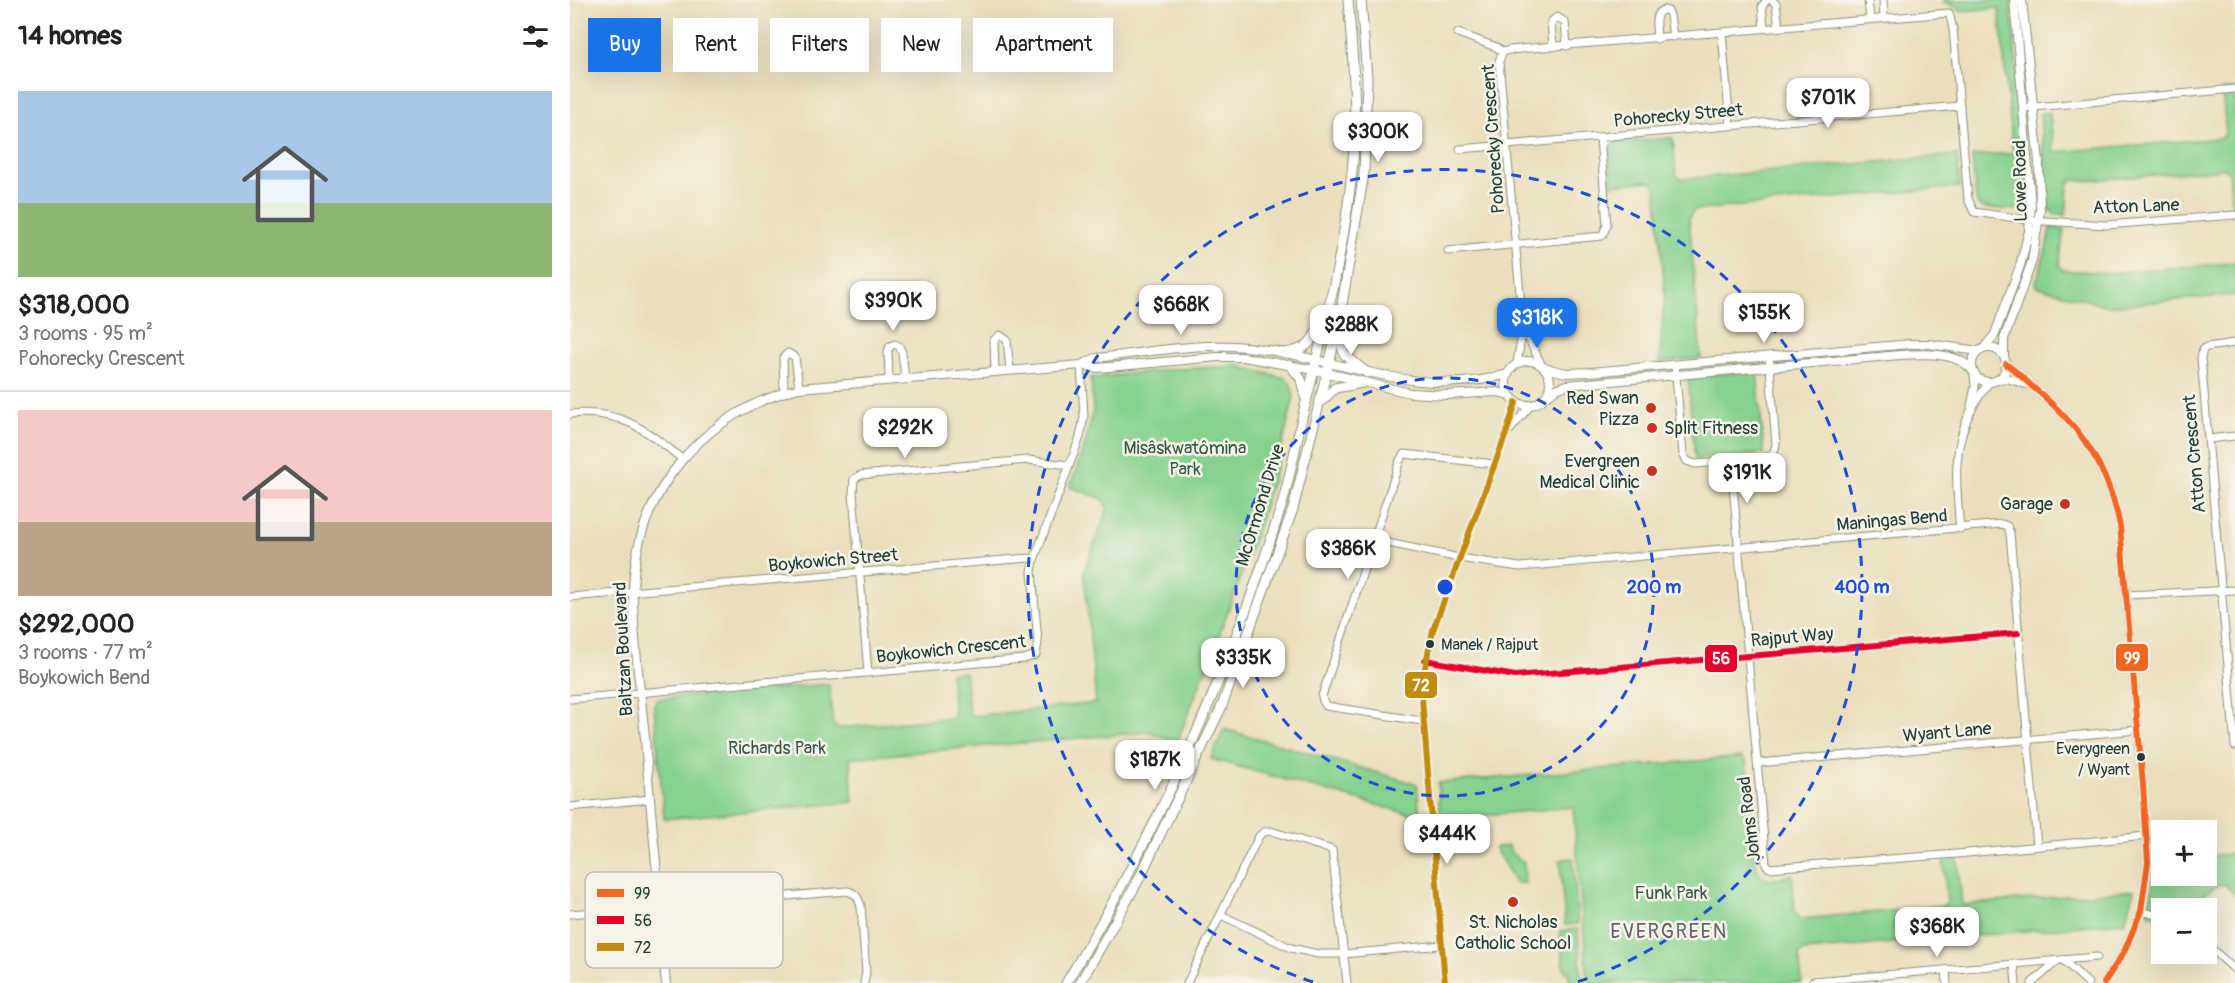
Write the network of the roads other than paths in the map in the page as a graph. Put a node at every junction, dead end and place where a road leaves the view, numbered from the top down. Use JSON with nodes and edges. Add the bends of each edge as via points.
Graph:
{"nodes":[{"id":1,"x":1348,"y":0,"type":"edge"},
{"id":2,"x":1361,"y":0,"type":"edge"},
{"id":3,"x":1767,"y":0,"type":"edge"},
{"id":4,"x":1772,"y":0,"type":"edge"},
{"id":5,"x":1868,"y":0,"type":"edge"},
{"id":6,"x":1883,"y":0,"type":"edge"},
{"id":7,"x":2014,"y":0,"type":"edge"},
{"id":8,"x":2022,"y":0,"type":"edge"},
{"id":9,"x":1884,"y":18,"type":"junction"},
{"id":10,"x":1870,"y":19,"type":"junction"},
{"id":11,"x":1779,"y":27,"type":"junction"},
{"id":12,"x":1764,"y":28,"type":"junction"},
{"id":13,"x":1458,"y":33,"type":"dead end"},
{"id":14,"x":1722,"y":33,"type":"junction"},
{"id":15,"x":1673,"y":38,"type":"junction"},
{"id":16,"x":1657,"y":39,"type":"junction"},
{"id":17,"x":1567,"y":46,"type":"junction"},
{"id":18,"x":1553,"y":47,"type":"junction"},
{"id":19,"x":1503,"y":52,"type":"junction"},
{"id":20,"x":2235,"y":89,"type":"edge"},
{"id":21,"x":1960,"y":106,"type":"junction"},
{"id":22,"x":2028,"y":108,"type":"junction"},
{"id":23,"x":1730,"y":125,"type":"junction"},
{"id":24,"x":1600,"y":137,"type":"junction"},
{"id":25,"x":1507,"y":145,"type":"junction"},
{"id":26,"x":1460,"y":149,"type":"dead end"},
{"id":27,"x":2235,"y":215,"type":"edge"},
{"id":28,"x":2034,"y":220,"type":"junction"},
{"id":29,"x":1516,"y":245,"type":"junction"},
{"id":30,"x":1448,"y":251,"type":"dead end"},
{"id":31,"x":1328,"y":312,"type":"junction"},
{"id":32,"x":1339,"y":323,"type":"junction"},
{"id":33,"x":1523,"y":327,"type":"junction"},
{"id":34,"x":2235,"y":344,"type":"edge"},
{"id":35,"x":1981,"y":349,"type":"junction"},
{"id":36,"x":1284,"y":353,"type":"junction"},
{"id":37,"x":1769,"y":356,"type":"junction"},
{"id":38,"x":2005,"y":360,"type":"junction"},
{"id":39,"x":1517,"y":363,"type":"junction"},
{"id":40,"x":1081,"y":365,"type":"junction"},
{"id":41,"x":1290,"y":365,"type":"junction"},
{"id":42,"x":1675,"y":365,"type":"junction"},
{"id":43,"x":1316,"y":366,"type":"junction"},
{"id":44,"x":1543,"y":366,"type":"junction"},
{"id":45,"x":1770,"y":367,"type":"junction"},
{"id":46,"x":1328,"y":368,"type":"junction"},
{"id":47,"x":1010,"y":370,"type":"junction"},
{"id":48,"x":995,"y":372,"type":"junction"},
{"id":49,"x":1367,"y":373,"type":"junction"},
{"id":50,"x":1973,"y":373,"type":"junction"},
{"id":51,"x":1508,"y":374,"type":"junction"},
{"id":52,"x":1676,"y":376,"type":"junction"},
{"id":53,"x":905,"y":378,"type":"junction"},
{"id":54,"x":889,"y":380,"type":"junction"},
{"id":55,"x":1994,"y":381,"type":"junction"},
{"id":56,"x":1364,"y":383,"type":"junction"},
{"id":57,"x":799,"y":388,"type":"junction"},
{"id":58,"x":2034,"y":388,"type":"junction"},
{"id":59,"x":784,"y":392,"type":"junction"},
{"id":60,"x":1509,"y":395,"type":"junction"},
{"id":61,"x":1548,"y":395,"type":"junction"},
{"id":62,"x":1306,"y":402,"type":"junction"},
{"id":63,"x":1516,"y":402,"type":"junction"},
{"id":64,"x":1530,"y":406,"type":"junction"},
{"id":65,"x":1317,"y":411,"type":"junction"},
{"id":66,"x":1971,"y":411,"type":"junction"},
{"id":67,"x":570,"y":414,"type":"edge"},
{"id":68,"x":1506,"y":434,"type":"junction"},
{"id":69,"x":2235,"y":436,"type":"edge"},
{"id":70,"x":2208,"y":439,"type":"junction"},
{"id":71,"x":682,"y":459,"type":"junction"},
{"id":72,"x":1731,"y":462,"type":"junction"},
{"id":73,"x":1495,"y":464,"type":"junction"},
{"id":74,"x":1069,"y":465,"type":"junction"},
{"id":75,"x":1960,"y":529,"type":"junction"},
{"id":76,"x":1374,"y":540,"type":"junction"},
{"id":77,"x":1738,"y":548,"type":"junction"},
{"id":78,"x":1459,"y":558,"type":"junction"},
{"id":79,"x":1034,"y":560,"type":"junction"},
{"id":80,"x":859,"y":573,"type":"junction"},
{"id":81,"x":2221,"y":589,"type":"junction"},
{"id":82,"x":2235,"y":590,"type":"edge"},
{"id":83,"x":633,"y":593,"type":"junction"},
{"id":84,"x":2126,"y":595,"type":"junction"},
{"id":85,"x":570,"y":597,"type":"edge"},
{"id":86,"x":2018,"y":633,"type":"junction"},
{"id":87,"x":1748,"y":656,"type":"junction"},
{"id":88,"x":1425,"y":660,"type":"junction"},
{"id":89,"x":868,"y":673,"type":"junction"},
{"id":90,"x":641,"y":692,"type":"junction"},
{"id":91,"x":570,"y":699,"type":"edge"},
{"id":92,"x":2233,"y":703,"type":"edge"},
{"id":93,"x":1422,"y":721,"type":"junction"},
{"id":94,"x":2138,"y":730,"type":"junction"},
{"id":95,"x":2028,"y":740,"type":"junction"},
{"id":96,"x":2235,"y":746,"type":"edge"},
{"id":97,"x":1758,"y":763,"type":"junction"},
{"id":98,"x":650,"y":799,"type":"junction"},
{"id":99,"x":570,"y":807,"type":"edge"},
{"id":100,"x":2147,"y":836,"type":"junction"},
{"id":101,"x":2037,"y":846,"type":"junction"},
{"id":102,"x":657,"y":872,"type":"edge"},
{"id":103,"x":783,"y":896,"type":"edge"},
{"id":104,"x":2141,"y":911,"type":"junction"},
{"id":105,"x":585,"y":913,"type":"edge"},
{"id":106,"x":570,"y":914,"type":"edge"},
{"id":107,"x":2151,"y":914,"type":"edge"},
{"id":108,"x":1221,"y":915,"type":"junction"},
{"id":109,"x":1442,"y":945,"type":"junction"},
{"id":110,"x":2217,"y":953,"type":"edge"},
{"id":111,"x":1343,"y":954,"type":"junction"},
{"id":112,"x":2097,"y":957,"type":"dead end"},
{"id":113,"x":2061,"y":961,"type":"junction"},
{"id":114,"x":2014,"y":964,"type":"junction"},
{"id":115,"x":665,"y":968,"type":"edge"},
{"id":116,"x":1946,"y":970,"type":"junction"},
{"id":117,"x":2235,"y":970,"type":"edge"},
{"id":118,"x":1813,"y":981,"type":"dead end"},
{"id":119,"x":1835,"y":981,"type":"edge"},
{"id":120,"x":666,"y":983,"type":"edge"},
{"id":121,"x":864,"y":983,"type":"edge"},
{"id":122,"x":1066,"y":983,"type":"edge"},
{"id":123,"x":1080,"y":983,"type":"edge"},
{"id":124,"x":1187,"y":983,"type":"edge"},
{"id":125,"x":1347,"y":983,"type":"edge"},
{"id":126,"x":1445,"y":983,"type":"edge"},
{"id":127,"x":1947,"y":983,"type":"edge"},
{"id":128,"x":2016,"y":983,"type":"edge"},
{"id":129,"x":2032,"y":983,"type":"edge"},
{"id":130,"x":2088,"y":983,"type":"edge"},
{"id":131,"x":2104,"y":983,"type":"edge"}],
"edges":[{"from":1,"to":31,"type":"main road","name":"McOrmond Drive","via":[[1355,78],[1352,171]]},
{"from":2,"to":32,"type":"main road","name":"McOrmond Drive","via":[[1367,78],[1364,173]]},
{"from":3,"to":12,"type":"street","via":[[1762,6]]},
{"from":4,"to":11,"type":"street"},
{"from":5,"to":10,"type":"street"},
{"from":6,"to":9,"type":"street"},
{"from":7,"to":22,"type":"street","name":"Lowe Road"},
{"from":8,"to":22,"type":"street","name":"Lowe Road"},
{"from":9,"to":10,"type":"street","name":"Pohorecky Crescent"},
{"from":9,"to":21,"type":"street","name":"Pohorecky Crescent","via":[[1950,14]]},
{"from":10,"to":11,"type":"street","name":"Pohorecky Crescent"},
{"from":11,"to":12,"type":"street","name":"Pohorecky Crescent"},
{"from":12,"to":14,"type":"street","name":"Pohorecky Crescent"},
{"from":13,"to":19,"type":"street"},
{"from":14,"to":15,"type":"street","name":"Pohorecky Crescent"},
{"from":14,"to":23,"type":"street"},
{"from":15,"to":16,"type":"street","name":"Pohorecky Crescent"},
{"from":15,"to":16,"type":"street","via":[[1670,15],[1663,10],[1656,16]]},
{"from":16,"to":17,"type":"street","name":"Pohorecky Crescent"},
{"from":17,"to":18,"type":"street","name":"Pohorecky Crescent"},
{"from":17,"to":18,"type":"street","via":[[1565,22],[1557,17],[1551,24]]},
{"from":18,"to":19,"type":"street","name":"Pohorecky Crescent"},
{"from":19,"to":25,"type":"street","name":"Pohorecky Crescent","via":[[1499,61]]},
{"from":20,"to":22,"type":"street"},
{"from":21,"to":23,"type":"street","name":"Pohorecky Street"},
{"from":21,"to":28,"type":"street","name":"Pohorecky Crescent","via":[[1971,209],[1981,214]]},
{"from":22,"to":28,"type":"street","name":"Lowe Road"},
{"from":23,"to":24,"type":"street","name":"Pohorecky Street"},
{"from":24,"to":25,"type":"street","name":"Pohorecky Street"},
{"from":24,"to":29,"type":"street","via":[[1606,219],[1602,236]]},
{"from":25,"to":26,"type":"street","name":"Pohorecky Street"},
{"from":25,"to":29,"type":"street","name":"Pohorecky Crescent"},
{"from":27,"to":28,"type":"street","name":"Atton Lane","via":[[2119,225]]},
{"from":28,"to":35,"type":"street","name":"Lowe Road","via":[[1995,334]]},
{"from":28,"to":38,"type":"street","name":"Lowe Road","via":[[2031,263],[2004,339]]},
{"from":29,"to":30,"type":"street"},
{"from":29,"to":33,"type":"street","name":"Pohorecky Crescent"},
{"from":31,"to":36,"type":"main road","via":[[1311,342],[1300,350]]},
{"from":31,"to":43,"type":"main road","name":"McOrmond Drive"},
{"from":32,"to":46,"type":"main road","name":"McOrmond Drive"},
{"from":32,"to":49,"type":"main road","via":[[1344,354]]},
{"from":33,"to":39,"type":"street","name":"Pohorecky Crescent"},
{"from":33,"to":44,"type":"street","name":"Pohorecky Crescent"},
{"from":34,"to":70,"type":"street","name":"Atton Crescent","via":[[2207,347],[2202,354]]},
{"from":35,"to":37,"type":"street","via":[[1910,344]]},
{"from":35,"to":38,"type":"street","via":[[1996,349]]},
{"from":35,"to":50,"type":"street","via":[[1972,359]]},
{"from":36,"to":40,"type":"street","name":"Baltzan Boulevard","via":[[1214,346],[1096,358]]},
{"from":36,"to":43,"type":"street","name":"Baltzan Boulevard"},
{"from":37,"to":42,"type":"street"},
{"from":37,"to":45,"type":"street"},
{"from":38,"to":55,"type":"street","via":[[2006,370]]},
{"from":38,"to":58,"type":"street"},
{"from":39,"to":44,"type":"street","via":[[1529,361]]},
{"from":39,"to":51,"type":"street"},
{"from":40,"to":41,"type":"street","name":"Baltzan Boulevard","via":[[1098,368],[1236,356]]},
{"from":40,"to":47,"type":"street","name":"Baltzan Boulevard"},
{"from":40,"to":74,"type":"street","name":"Boykowich Crescent","via":[[1084,417]]},
{"from":41,"to":43,"type":"street","name":"Baltzan Boulevard"},
{"from":41,"to":62,"type":"main road","via":[[1301,379]]},
{"from":42,"to":44,"type":"street","via":[[1566,373]]},
{"from":42,"to":52,"type":"street"},
{"from":43,"to":46,"type":"street","name":"Baltzan Boulevard"},
{"from":43,"to":62,"type":"main road","name":"McOrmond Drive"},
{"from":44,"to":61,"type":"street","via":[[1551,381]]},
{"from":45,"to":50,"type":"street","via":[[1916,354],[1962,361]]},
{"from":45,"to":52,"type":"street"},
{"from":45,"to":72,"type":"street","via":[[1776,450],[1765,459]]},
{"from":46,"to":49,"type":"street","name":"Baltzan Boulevard"},
{"from":46,"to":56,"type":"street"},
{"from":46,"to":65,"type":"main road","name":"McOrmond Drive"},
{"from":47,"to":48,"type":"street","name":"Baltzan Boulevard"},
{"from":47,"to":48,"type":"street","via":[[1006,340],[1000,335],[994,340]]},
{"from":48,"to":53,"type":"street","name":"Baltzan Boulevard"},
{"from":49,"to":51,"type":"street","name":"Baltzan Boulevard","via":[[1443,384],[1472,383]]},
{"from":50,"to":55,"type":"street","via":[[1984,382]]},
{"from":50,"to":66,"type":"street"},
{"from":51,"to":60,"type":"street"},
{"from":52,"to":61,"type":"street","via":[[1567,385]]},
{"from":52,"to":72,"type":"street","via":[[1684,458],[1695,464]]},
{"from":53,"to":54,"type":"street","name":"Baltzan Boulevard"},
{"from":53,"to":54,"type":"street","via":[[902,350],[895,345],[888,351]]},
{"from":54,"to":57,"type":"street","name":"Baltzan Boulevard"},
{"from":55,"to":58,"type":"street","via":[[2011,379]]},
{"from":55,"to":66,"type":"street","via":[[1981,393]]},
{"from":56,"to":60,"type":"street","via":[[1422,394]]},
{"from":56,"to":65,"type":"main road","via":[[1335,388]]},
{"from":57,"to":59,"type":"street","name":"Baltzan Boulevard"},
{"from":57,"to":59,"type":"street","via":[[795,357],[788,353],[783,358]]},
{"from":58,"to":84,"type":"street","via":[[2067,417],[2104,471],[2120,526]]},
{"from":59,"to":71,"type":"street","name":"Baltzan Boulevard","via":[[720,424]]},
{"from":60,"to":63,"type":"street"},
{"from":61,"to":64,"type":"street"},
{"from":62,"to":122,"type":"main road","name":"McOrmond Drive","via":[[1282,502],[1210,703],[1131,870]]},
{"from":63,"to":64,"type":"street"},
{"from":63,"to":68,"type":"street"},
{"from":64,"to":68,"type":"street"},
{"from":65,"to":123,"type":"main road","name":"McOrmond Drive","via":[[1293,509],[1222,706],[1137,883]]},
{"from":66,"to":75,"type":"street","via":[[1962,432],[1956,465]]},
{"from":67,"to":71,"type":"street","via":[[598,414],[627,421]]},
{"from":68,"to":73,"type":"street"},
{"from":69,"to":70,"type":"street"},
{"from":70,"to":81,"type":"street","name":"Atton Crescent"},
{"from":71,"to":83,"type":"street","name":"Baltzan Boulevard","via":[[649,511],[640,541]]},
{"from":72,"to":77,"type":"street","name":"Johns Road"},
{"from":73,"to":76,"type":"street","via":[[1404,454]]},
{"from":73,"to":78,"type":"street"},
{"from":74,"to":79,"type":"street","name":"Boykowich Crescent"},
{"from":74,"to":80,"type":"street","via":[[1028,460],[861,475],[854,480],[853,493]]},
{"from":75,"to":77,"type":"street","name":"Maningas Bend"},
{"from":75,"to":86,"type":"street","name":"Maningas Bend","via":[[2007,526]]},
{"from":76,"to":78,"type":"street","name":"Maningas Bend"},
{"from":76,"to":93,"type":"street","via":[[1323,701],[1326,706]]},
{"from":77,"to":78,"type":"street","name":"Maningas Bend","via":[[1537,567]]},
{"from":77,"to":87,"type":"street","name":"Johns Road"},
{"from":78,"to":88,"type":"street"},
{"from":79,"to":80,"type":"street","name":"Boykowich Street"},
{"from":79,"to":89,"type":"street","name":"Boykowich Crescent","via":[[1036,655]]},
{"from":80,"to":83,"type":"street","name":"Boykowich Street"},
{"from":80,"to":89,"type":"street"},
{"from":81,"to":82,"type":"street"},
{"from":81,"to":84,"type":"street"},
{"from":81,"to":92,"type":"street","name":"Atton Crescent"},
{"from":83,"to":85,"type":"street","name":"Boykowich Street"},
{"from":83,"to":90,"type":"street","name":"Baltzan Boulevard"},
{"from":84,"to":94,"type":"street"},
{"from":86,"to":87,"type":"street","name":"Rajput Way"},
{"from":86,"to":95,"type":"street","name":"Maningas Bend"},
{"from":87,"to":88,"type":"street","name":"Rajput Way","via":[[1515,676]]},
{"from":87,"to":97,"type":"street","name":"Johns Road"},
{"from":88,"to":93,"type":"street"},
{"from":89,"to":90,"type":"street","name":"Boykowich Crescent"},
{"from":90,"to":91,"type":"street","name":"Boykowich Crescent"},
{"from":90,"to":98,"type":"street","name":"Baltzan Boulevard"},
{"from":92,"to":96,"type":"street","name":"Atton Crescent"},
{"from":93,"to":109,"type":"street"},
{"from":94,"to":95,"type":"street","name":"Wyant Lane"},
{"from":94,"to":100,"type":"street"},
{"from":95,"to":97,"type":"street","name":"Wyant Lane"},
{"from":95,"to":101,"type":"street","name":"Maningas Bend"},
{"from":97,"to":101,"type":"street","name":"Johns Road","via":[[1769,868]]},
{"from":98,"to":99,"type":"street"},
{"from":98,"to":102,"type":"street","name":"Baltzan Boulevard"},
{"from":100,"to":101,"type":"street","name":"Johns Road"},
{"from":100,"to":104,"type":"street","via":[[2148,862]]},
{"from":103,"to":121,"type":"street","via":[[854,893],[861,908]]},
{"from":104,"to":107,"type":"street"},
{"from":104,"to":131,"type":"street","via":[[2124,952]]},
{"from":105,"to":106,"type":"street"},
{"from":108,"to":111,"type":"street","via":[[1291,948]]},
{"from":108,"to":111,"type":"street","via":[[1258,836],[1264,832],[1326,847],[1334,856]]},
{"from":108,"to":124,"type":"street"},
{"from":109,"to":111,"type":"street"},
{"from":109,"to":126,"type":"street"},
{"from":110,"to":117,"type":"street"},
{"from":111,"to":125,"type":"street"},
{"from":112,"to":113,"type":"street"},
{"from":113,"to":114,"type":"street"},
{"from":113,"to":129,"type":"street"},
{"from":113,"to":130,"type":"street"},
{"from":114,"to":116,"type":"street"},
{"from":114,"to":128,"type":"street"},
{"from":115,"to":120,"type":"street","name":"Baltzan Boulevard"},
{"from":116,"to":119,"type":"street"},
{"from":116,"to":127,"type":"street"},
{"from":118,"to":119,"type":"street"}]}
